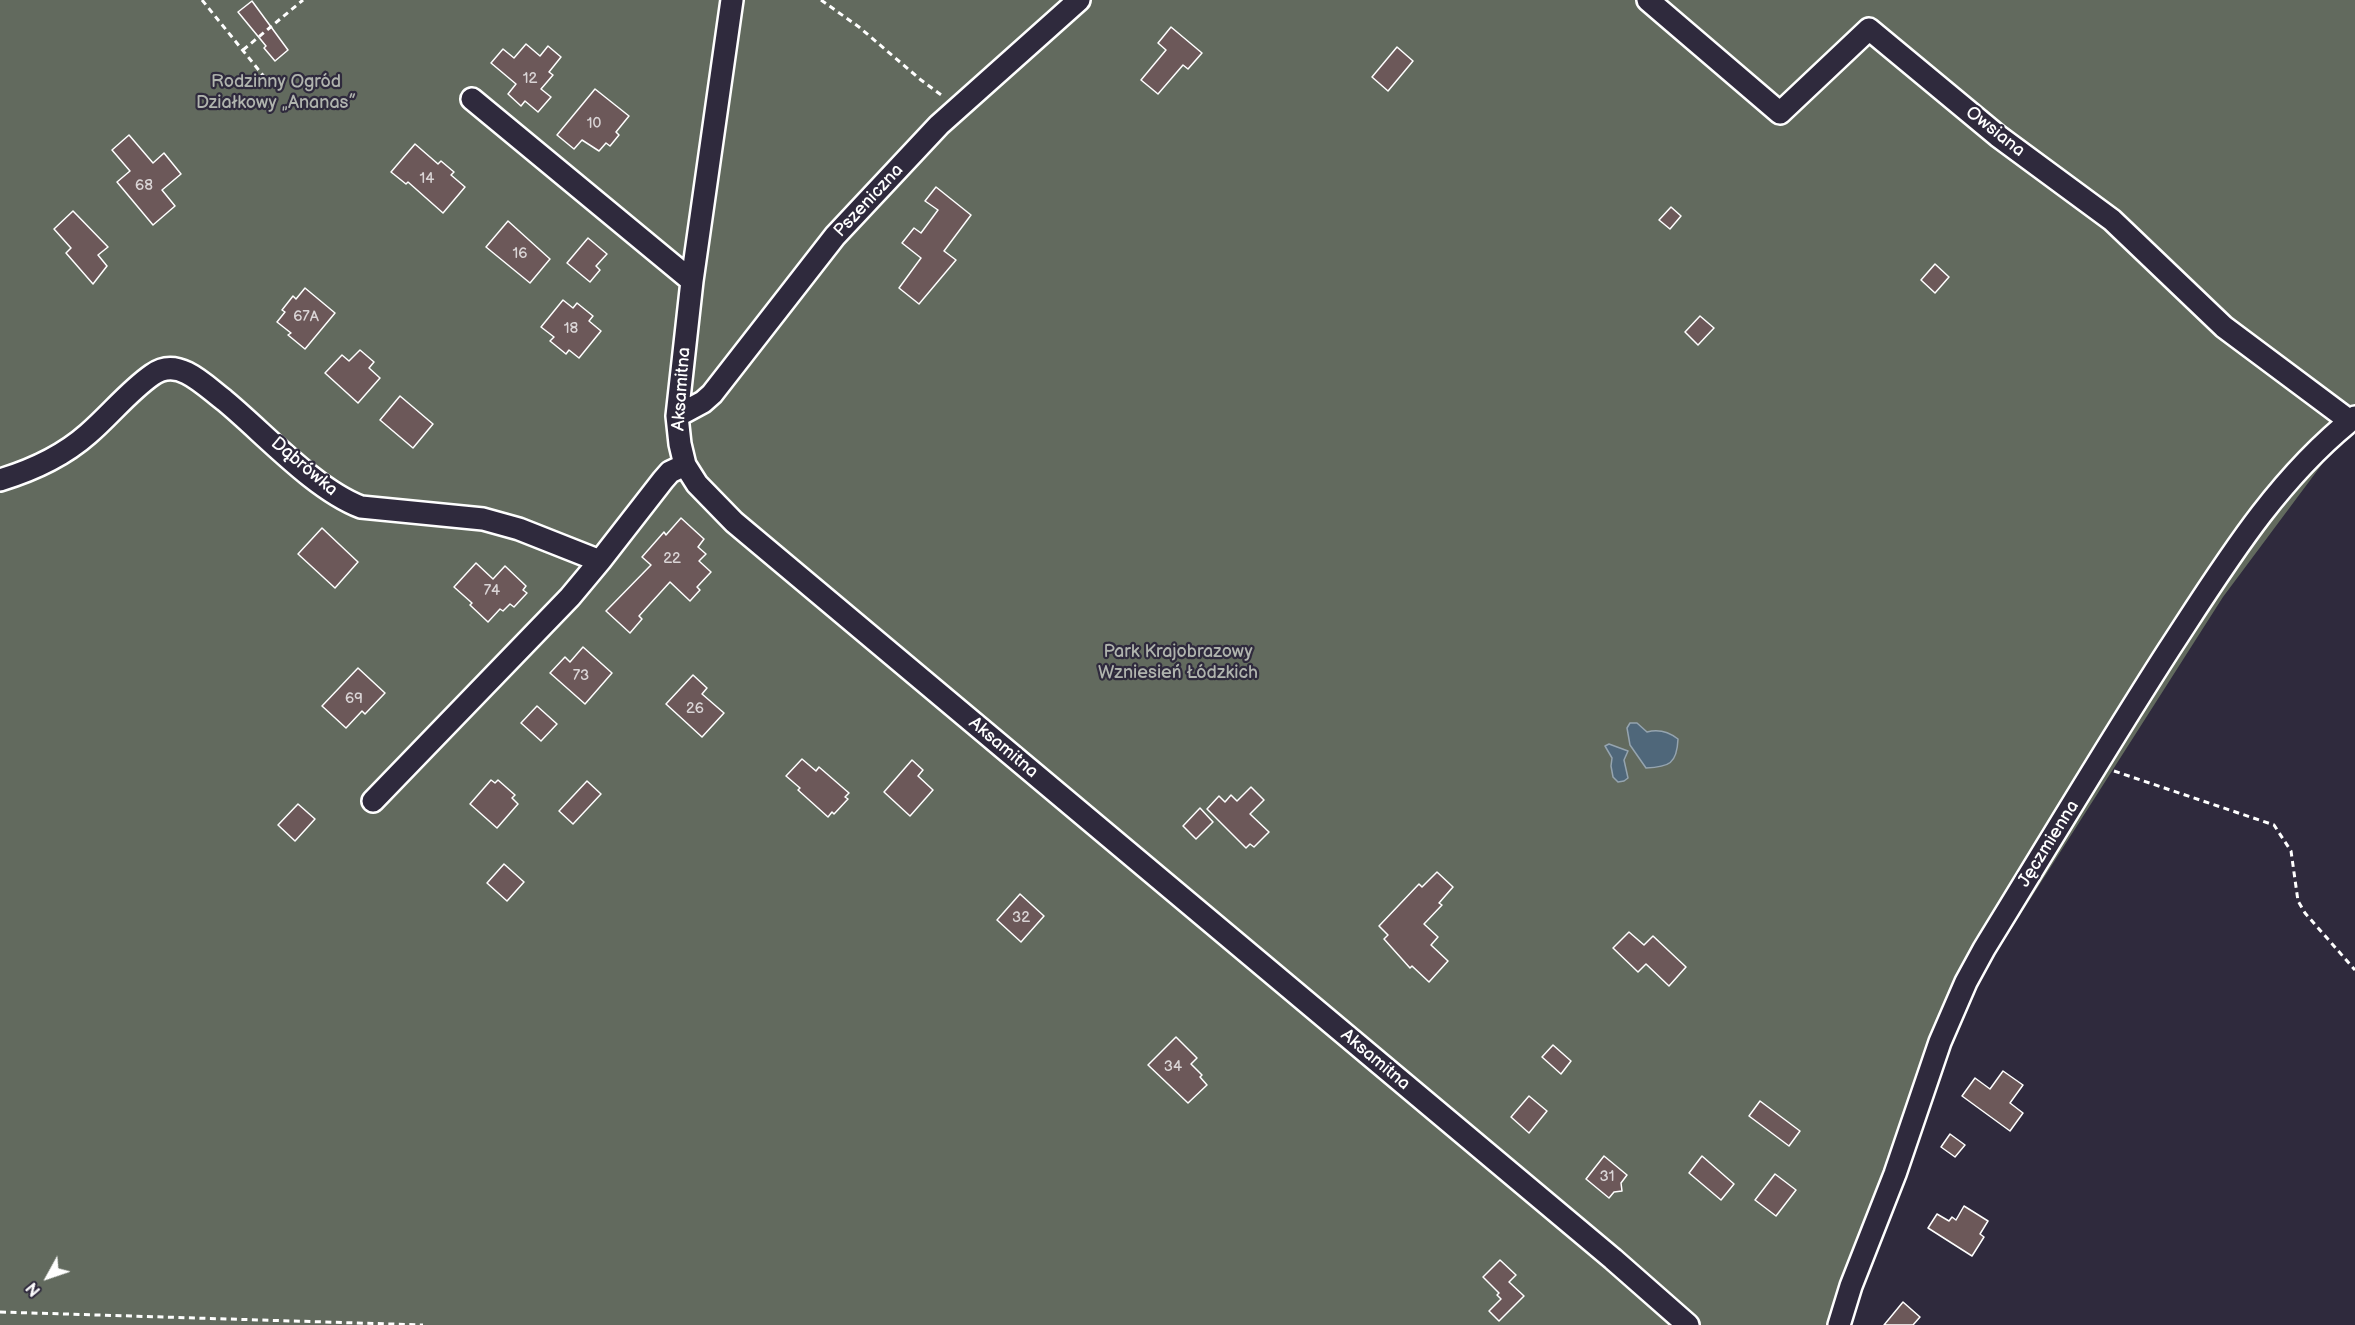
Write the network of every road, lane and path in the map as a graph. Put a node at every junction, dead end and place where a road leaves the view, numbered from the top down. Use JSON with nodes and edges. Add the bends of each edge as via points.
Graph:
{"nodes":[{"id":1,"x":202,"y":0,"type":"edge"},
{"id":2,"x":303,"y":0,"type":"edge"},
{"id":3,"x":732,"y":0,"type":"edge"},
{"id":4,"x":821,"y":0,"type":"edge"},
{"id":5,"x":1079,"y":0,"type":"edge"},
{"id":6,"x":1648,"y":0,"type":"edge"},
{"id":7,"x":243,"y":50,"type":"junction"},
{"id":8,"x":270,"y":84,"type":"dead end"},
{"id":9,"x":472,"y":99,"type":"dead end"},
{"id":10,"x":959,"y":107,"type":"junction"},
{"id":11,"x":692,"y":281,"type":"junction"},
{"id":12,"x":677,"y":416,"type":"junction"},
{"id":13,"x":2353,"y":419,"type":"edge"},
{"id":14,"x":685,"y":465,"type":"junction"},
{"id":15,"x":0,"y":480,"type":"edge"},
{"id":16,"x":600,"y":561,"type":"junction"},
{"id":17,"x":2099,"y":762,"type":"junction"},
{"id":18,"x":373,"y":801,"type":"dead end"},
{"id":19,"x":2355,"y":970,"type":"edge"},
{"id":20,"x":0,"y":1312,"type":"edge"},
{"id":21,"x":423,"y":1325,"type":"edge"},
{"id":22,"x":1688,"y":1325,"type":"edge"},
{"id":23,"x":1839,"y":1325,"type":"edge"}],
"edges":[{"from":1,"to":7,"type":"path"},
{"from":2,"to":7,"type":"path"},
{"from":3,"to":11,"type":"street","name":"Aksamitna"},
{"from":4,"to":10,"type":"path"},
{"from":5,"to":10,"type":"street","name":"Pszeniczna"},
{"from":6,"to":13,"type":"street","name":"Owsiana","via":[[1780,113],[1869,29],[1998,136],[2112,220],[2224,327]]},
{"from":7,"to":8,"type":"path"},
{"from":9,"to":11,"type":"street"},
{"from":10,"to":12,"type":"street","name":"Pszeniczna","via":[[835,236],[712,394]]},
{"from":11,"to":12,"type":"street","name":"Aksamitna"},
{"from":12,"to":14,"type":"street","name":"Aksamitna"},
{"from":13,"to":17,"type":"street","name":"Jęczmienna","via":[[2291,477],[2244,534]]},
{"from":14,"to":16,"type":"street","via":[[670,472]]},
{"from":14,"to":22,"type":"street","name":"Aksamitna","via":[[697,484],[734,522]]},
{"from":15,"to":16,"type":"street","name":"Dąbrówka","via":[[53,460],[88,434],[148,378],[172,368],[200,381],[309,475],[350,503],[483,519]]},
{"from":16,"to":18,"type":"street"},
{"from":17,"to":19,"type":"path","via":[[2117,772],[2274,825],[2291,851],[2298,901]]},
{"from":17,"to":23,"type":"street","name":"Jęczmienna","via":[[1984,949],[1952,1012]]},
{"from":20,"to":21,"type":"path"}]}
